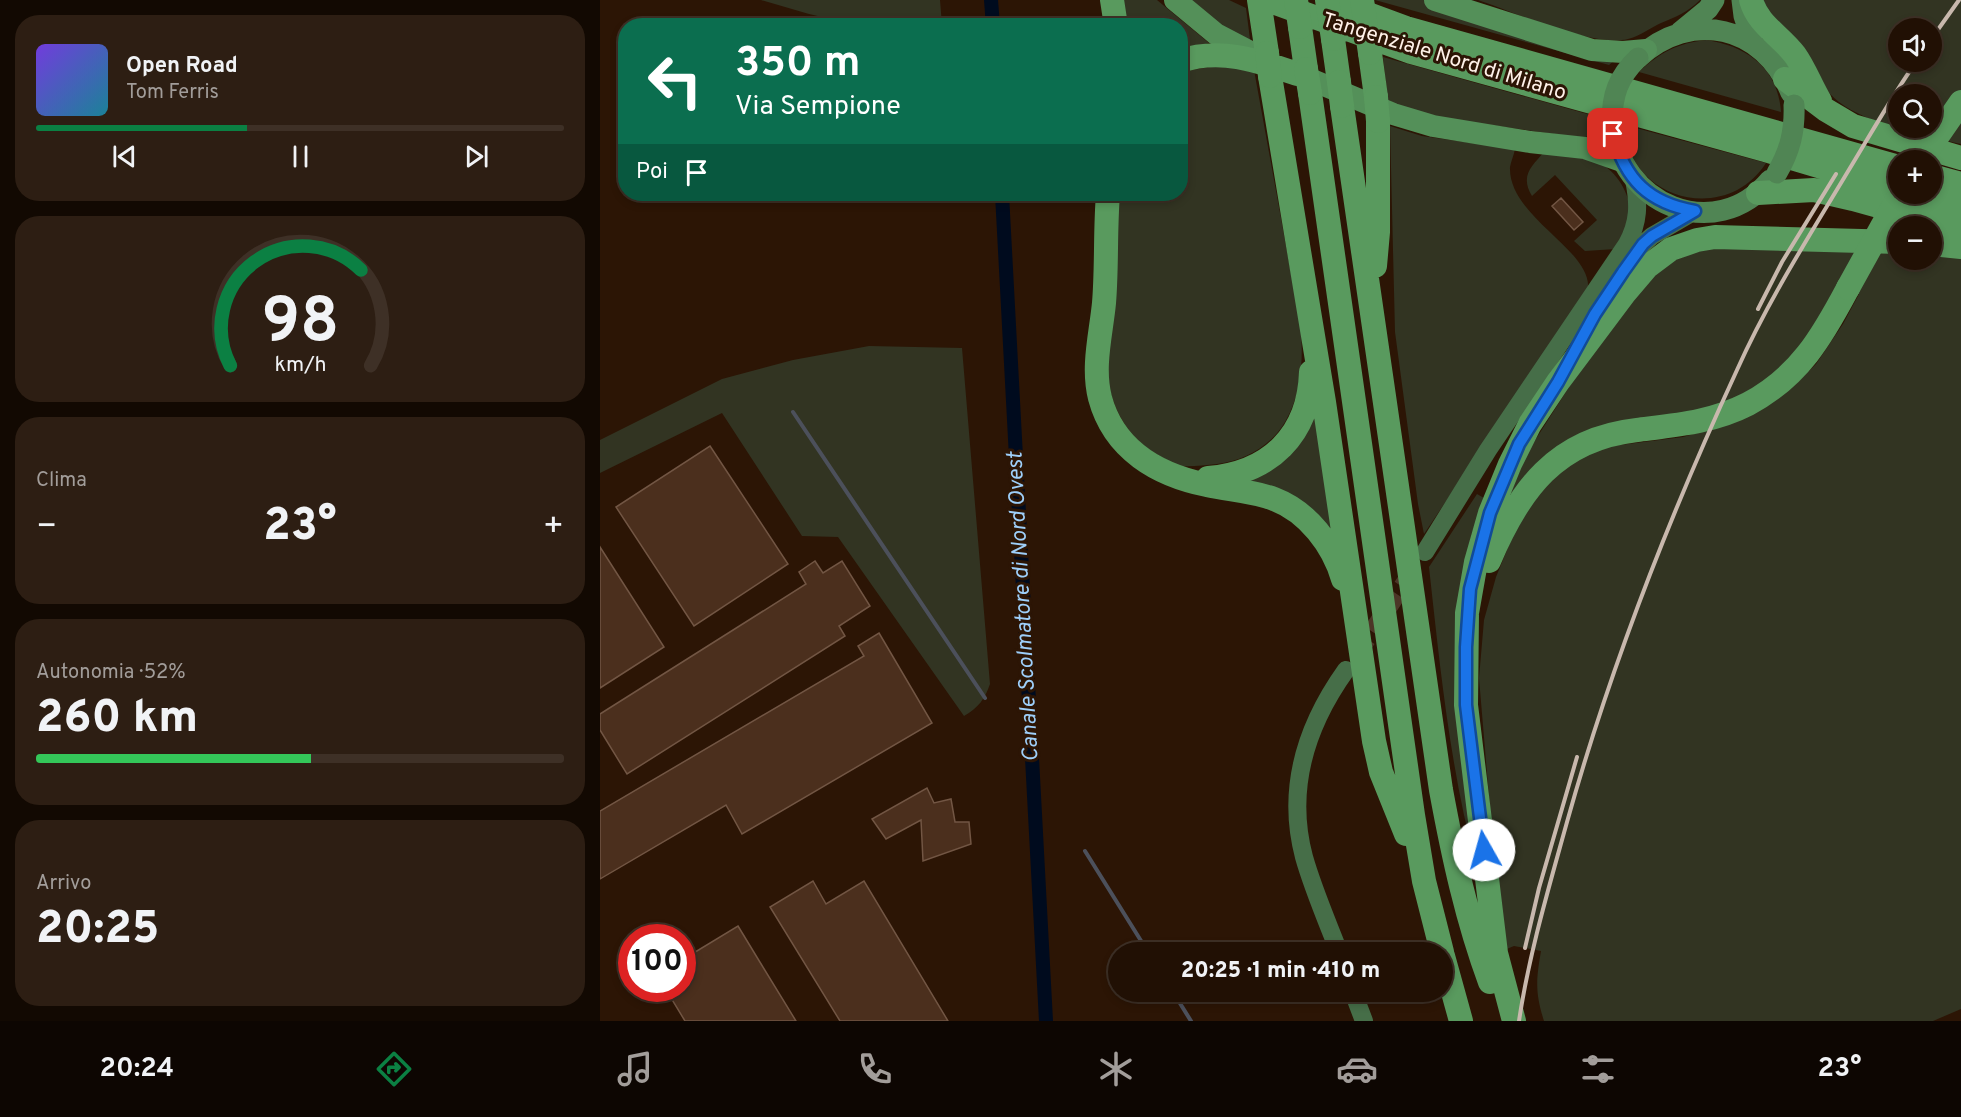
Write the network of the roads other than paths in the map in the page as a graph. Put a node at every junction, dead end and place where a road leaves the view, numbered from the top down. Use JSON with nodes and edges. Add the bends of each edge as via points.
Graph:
{"nodes":[{"id":1,"x":1112,"y":0,"type":"edge"},
{"id":2,"x":1174,"y":0,"type":"edge"},
{"id":3,"x":1296,"y":0,"type":"edge"},
{"id":4,"x":1329,"y":0,"type":"edge"},
{"id":5,"x":1362,"y":0,"type":"edge"},
{"id":6,"x":1435,"y":0,"type":"edge"},
{"id":7,"x":1714,"y":0,"type":"edge"},
{"id":8,"x":1742,"y":0,"type":"edge"},
{"id":9,"x":1751,"y":0,"type":"edge"},
{"id":10,"x":1261,"y":3,"type":"edge"},
{"id":11,"x":1115,"y":18,"type":"edge"},
{"id":12,"x":1680,"y":32,"type":"junction"},
{"id":13,"x":1753,"y":43,"type":"junction"},
{"id":14,"x":1642,"y":54,"type":"junction"},
{"id":15,"x":1188,"y":59,"type":"edge"},
{"id":16,"x":1304,"y":79,"type":"junction"},
{"id":17,"x":1785,"y":79,"type":"junction"},
{"id":18,"x":1961,"y":102,"type":"edge"},
{"id":19,"x":1826,"y":110,"type":"junction"},
{"id":20,"x":1928,"y":150,"type":"edge"},
{"id":21,"x":1961,"y":158,"type":"edge"},
{"id":22,"x":1888,"y":164,"type":"edge"},
{"id":23,"x":1628,"y":171,"type":"junction"},
{"id":24,"x":1942,"y":178,"type":"edge"},
{"id":25,"x":1961,"y":183,"type":"edge"},
{"id":26,"x":1888,"y":188,"type":"edge"},
{"id":27,"x":1758,"y":193,"type":"junction"},
{"id":28,"x":1106,"y":201,"type":"edge"},
{"id":29,"x":1942,"y":202,"type":"edge"},
{"id":30,"x":1894,"y":204,"type":"edge"},
{"id":31,"x":1961,"y":207,"type":"edge"},
{"id":32,"x":1695,"y":211,"type":"junction"},
{"id":33,"x":1961,"y":229,"type":"edge"},
{"id":34,"x":1888,"y":242,"type":"edge"},
{"id":35,"x":1942,"y":245,"type":"edge"},
{"id":36,"x":1961,"y":247,"type":"edge"},
{"id":37,"x":1305,"y":291,"type":"junction"},
{"id":38,"x":1371,"y":301,"type":"junction"},
{"id":39,"x":1595,"y":314,"type":"junction"},
{"id":40,"x":1558,"y":382,"type":"junction"},
{"id":41,"x":1181,"y":478,"type":"junction"},
{"id":42,"x":1442,"y":527,"type":"junction"},
{"id":43,"x":1425,"y":552,"type":"tunnel mouth"},
{"id":44,"x":1467,"y":613,"type":"junction"},
{"id":45,"x":1356,"y":625,"type":"junction"},
{"id":46,"x":1346,"y":670,"type":"tunnel mouth"},
{"id":47,"x":1424,"y":881,"type":"junction"},
{"id":48,"x":1335,"y":942,"type":"edge"},
{"id":49,"x":1439,"y":942,"type":"edge"},
{"id":50,"x":1453,"y":993,"type":"edge"},
{"id":51,"x":1357,"y":1002,"type":"edge"},
{"id":52,"x":1364,"y":1021,"type":"edge"},
{"id":53,"x":1461,"y":1021,"type":"edge"},
{"id":54,"x":1505,"y":1021,"type":"edge"},
{"id":55,"x":1514,"y":1021,"type":"edge"}],
"edges":[{"from":1,"to":11,"type":"highway"},
{"from":2,"to":16,"type":"highway","via":[[1221,38]]},
{"from":3,"to":16,"type":"highway","bridge":true},
{"from":4,"to":22,"type":"highway","name":"Tangenziale Nord di Milano","via":[[1417,31]]},
{"from":4,"to":38,"type":"highway","bridge":true},
{"from":5,"to":38,"type":"highway","bridge":true,"via":[[1378,121],[1378,232]]},
{"from":6,"to":14,"type":"highway","via":[[1592,50]]},
{"from":7,"to":12,"type":"main road"},
{"from":8,"to":13,"type":"main road"},
{"from":9,"to":19,"type":"highway","via":[[1757,16],[1796,56]]},
{"from":10,"to":26,"type":"highway","name":"Tangenziale Nord di Milano","via":[[1411,52],[1765,150]]},
{"from":10,"to":37,"type":"highway"},
{"from":12,"to":13,"type":"main road","via":[[1720,31]]},
{"from":12,"to":14,"type":"main road"},
{"from":13,"to":17,"type":"main road"},
{"from":14,"to":23,"type":"main road","bridge":true,"via":[[1622,76],[1613,97],[1613,134]]},
{"from":15,"to":16,"type":"highway","via":[[1229,55],[1256,60]]},
{"from":16,"to":23,"type":"highway","via":[[1433,126],[1585,148]]},
{"from":16,"to":47,"type":"highway"},
{"from":17,"to":19,"type":"highway"},
{"from":17,"to":27,"type":"main road","bridge":true,"via":[[1794,105],[1794,131],[1777,173]]},
{"from":18,"to":20,"type":"highway","bridge":true},
{"from":19,"to":21,"type":"highway","via":[[1853,126]]},
{"from":23,"to":32,"type":"main road","via":[[1661,202]]},
{"from":23,"to":42,"type":"main road","via":[[1638,199],[1632,234],[1488,450]]},
{"from":24,"to":25,"type":"highway"},
{"from":27,"to":32,"type":"main road","via":[[1722,210]]},
{"from":27,"to":33,"type":"highway","via":[[1814,190]]},
{"from":28,"to":41,"type":"highway","via":[[1104,303],[1097,370],[1100,398],[1113,429],[1126,446],[1145,462]]},
{"from":29,"to":31,"type":"highway"},
{"from":30,"to":44,"type":"highway","bridge":true,"via":[[1826,330],[1790,374],[1733,411],[1698,422],[1601,437],[1584,443],[1551,465],[1516,506]]},
{"from":32,"to":39,"type":"main road","via":[[1643,244]]},
{"from":34,"to":40,"type":"highway","via":[[1715,237],[1683,244],[1659,257],[1635,279]]},
{"from":35,"to":36,"type":"highway"},
{"from":37,"to":41,"type":"highway","via":[[1311,385],[1304,415],[1295,431],[1269,459],[1243,473]]},
{"from":37,"to":45,"type":"highway"},
{"from":38,"to":54,"type":"highway","via":[[1451,844],[1466,908]]},
{"from":39,"to":40,"type":"main road"},
{"from":39,"to":42,"type":"main road","via":[[1506,444]]},
{"from":40,"to":44,"type":"highway","via":[[1530,424],[1500,487],[1476,562]]},
{"from":41,"to":45,"type":"highway","via":[[1274,499],[1305,517],[1336,561]]},
{"from":42,"to":43,"type":"main road"},
{"from":44,"to":55,"type":"highway","via":[[1468,717],[1496,953]]},
{"from":45,"to":47,"type":"highway","via":[[1381,772]]},
{"from":46,"to":48,"type":"main road","via":[[1310,734],[1301,765],[1298,797],[1305,858]]},
{"from":47,"to":49,"type":"highway"},
{"from":50,"to":53,"type":"highway"},
{"from":51,"to":52,"type":"main road"}]}
